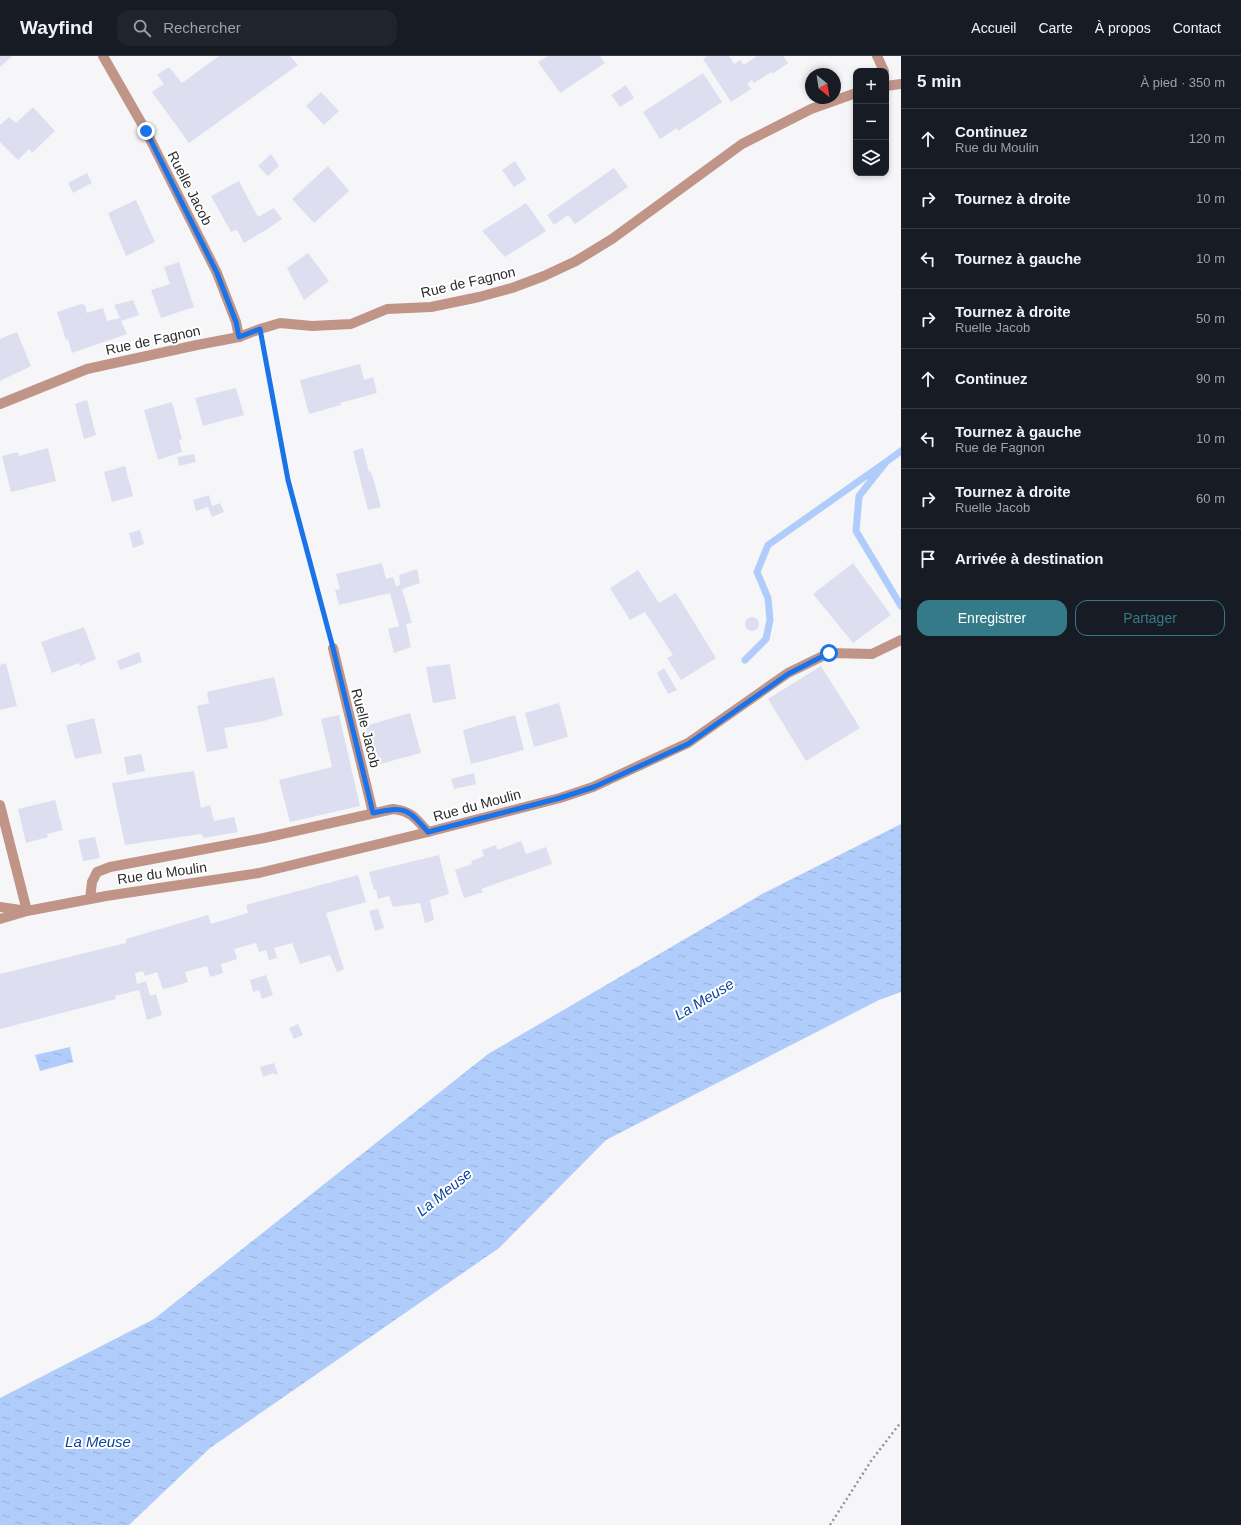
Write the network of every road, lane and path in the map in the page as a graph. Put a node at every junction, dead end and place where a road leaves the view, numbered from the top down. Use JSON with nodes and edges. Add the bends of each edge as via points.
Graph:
{"nodes":[{"id":1,"x":102,"y":56,"type":"edge"},
{"id":2,"x":877,"y":56,"type":"edge"},
{"id":3,"x":883,"y":68,"type":"edge"},
{"id":4,"x":889,"y":83,"type":"edge"},
{"id":5,"x":901,"y":84,"type":"edge"},
{"id":6,"x":853,"y":94,"type":"edge"},
{"id":7,"x":260,"y":329,"type":"junction"},
{"id":8,"x":239,"y":337,"type":"junction"},
{"id":9,"x":0,"y":404,"type":"edge"},
{"id":10,"x":901,"y":640,"type":"edge"},
{"id":11,"x":333,"y":648,"type":"joint"},
{"id":12,"x":0,"y":805,"type":"edge"},
{"id":13,"x":373,"y":813,"type":"junction"},
{"id":14,"x":428,"y":832,"type":"junction"},
{"id":15,"x":90,"y":899,"type":"junction"},
{"id":16,"x":0,"y":907,"type":"edge"},
{"id":17,"x":27,"y":911,"type":"junction"},
{"id":18,"x":0,"y":919,"type":"edge"},
{"id":19,"x":901,"y":1422,"type":"edge"},
{"id":20,"x":830,"y":1525,"type":"edge"}],
"edges":[{"from":1,"to":8,"type":"street","name":"Ruelle Jacob","via":[[146,131],[217,273],[236,322]]},
{"from":2,"to":3,"type":"street"},
{"from":4,"to":5,"type":"street"},
{"from":6,"to":7,"type":"street","name":"Rue de Fagnon","via":[[810,109],[742,144],[612,239],[576,261],[544,276],[512,288],[438,306],[387,309],[351,324],[312,326],[280,323]]},
{"from":7,"to":8,"type":"street","name":"Rue de Fagnon"},
{"from":7,"to":11,"type":"path","via":[[288,480]]},
{"from":8,"to":9,"type":"street","name":"Rue de Fagnon","via":[[87,369]]},
{"from":10,"to":14,"type":"street","name":"Rue du Moulin","via":[[872,654],[829,653],[788,674],[688,744],[594,787]]},
{"from":11,"to":13,"type":"street","name":"Ruelle Jacob"},
{"from":12,"to":17,"type":"street"},
{"from":13,"to":14,"type":"street","via":[[393,809],[404,810],[412,814]]},
{"from":13,"to":15,"type":"street","via":[[264,838],[110,867],[97,872],[92,882]]},
{"from":14,"to":15,"type":"street","name":"Rue du Moulin","via":[[259,873]]},
{"from":15,"to":17,"type":"street","name":"Rue du Moulin"},
{"from":16,"to":17,"type":"street","name":"Rue du Moulin"},
{"from":17,"to":18,"type":"street","name":"Rue du Moulin"},
{"from":19,"to":20,"type":"path","via":[[871,1461]]}]}
